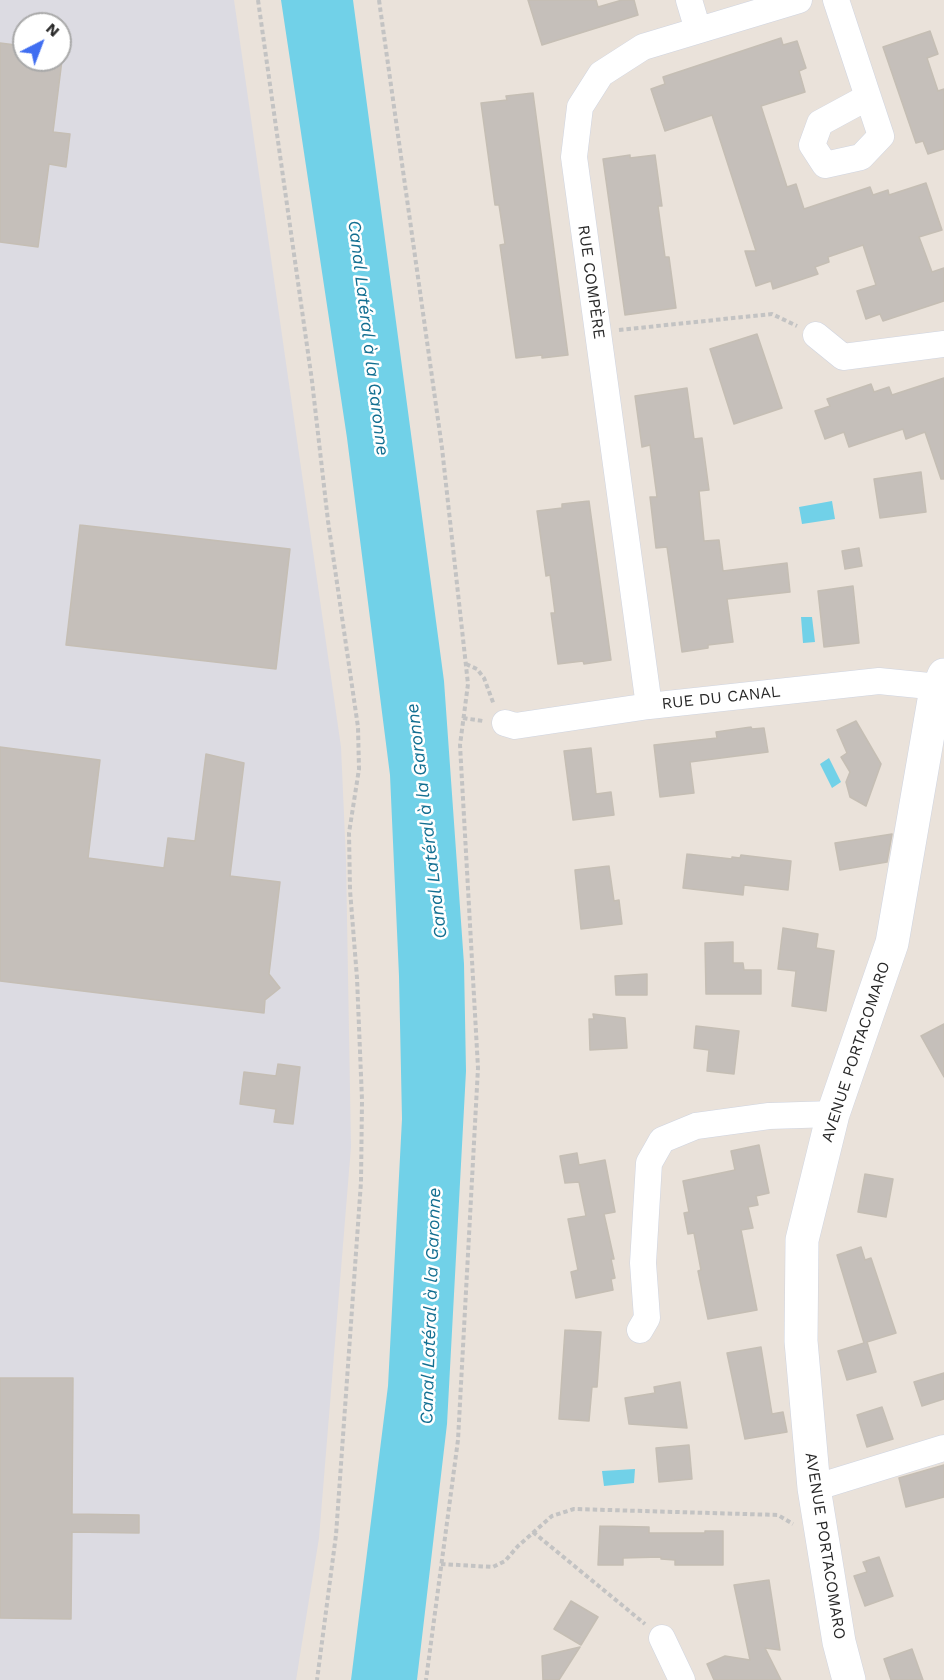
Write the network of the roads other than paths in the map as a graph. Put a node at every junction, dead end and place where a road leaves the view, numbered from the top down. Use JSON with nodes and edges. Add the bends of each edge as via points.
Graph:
{"nodes":[{"id":1,"x":689,"y":0,"type":"edge"},
{"id":2,"x":799,"y":0,"type":"edge"},
{"id":3,"x":836,"y":0,"type":"edge"},
{"id":4,"x":698,"y":30,"type":"junction"},
{"id":5,"x":868,"y":97,"type":"dead end"},
{"id":6,"x":816,"y":335,"type":"road end"},
{"id":7,"x":944,"y":344,"type":"edge"},
{"id":8,"x":941,"y":681,"type":"edge"},
{"id":9,"x":649,"y":706,"type":"junction"},
{"id":10,"x":505,"y":723,"type":"road end"},
{"id":11,"x":832,"y":1114,"type":"junction"},
{"id":12,"x":639,"y":1330,"type":"dead end"},
{"id":13,"x":944,"y":1448,"type":"edge"},
{"id":14,"x":814,"y":1488,"type":"junction"},
{"id":15,"x":662,"y":1638,"type":"road end"},
{"id":16,"x":682,"y":1680,"type":"edge"},
{"id":17,"x":849,"y":1680,"type":"edge"}],
"edges":[{"from":1,"to":4,"type":"street"},
{"from":2,"to":4,"type":"street","name":"RUE COMPÈRE"},
{"from":3,"to":5,"type":"street"},
{"from":4,"to":9,"type":"street","name":"RUE COMPÈRE","via":[[643,47],[601,74],[580,107],[574,157]]},
{"from":6,"to":7,"type":"street","via":[[843,357]]},
{"from":8,"to":9,"type":"street","name":"RUE DU CANAL","via":[[879,681]]},
{"from":8,"to":11,"type":"street","name":"AVENUE PORTACOMARO","via":[[932,712],[892,943]]},
{"from":9,"to":10,"type":"street","name":"RUE DU CANAL","via":[[515,726]]},
{"from":11,"to":12,"type":"street","via":[[769,1116],[696,1126],[662,1140],[649,1163],[642,1263],[647,1318]]},
{"from":11,"to":14,"type":"street","name":"AVENUE PORTACOMARO","via":[[802,1240],[801,1341]]},
{"from":13,"to":14,"type":"street"},
{"from":14,"to":17,"type":"street","name":"AVENUE PORTACOMARO","via":[[839,1642]]},
{"from":15,"to":16,"type":"street"}]}
